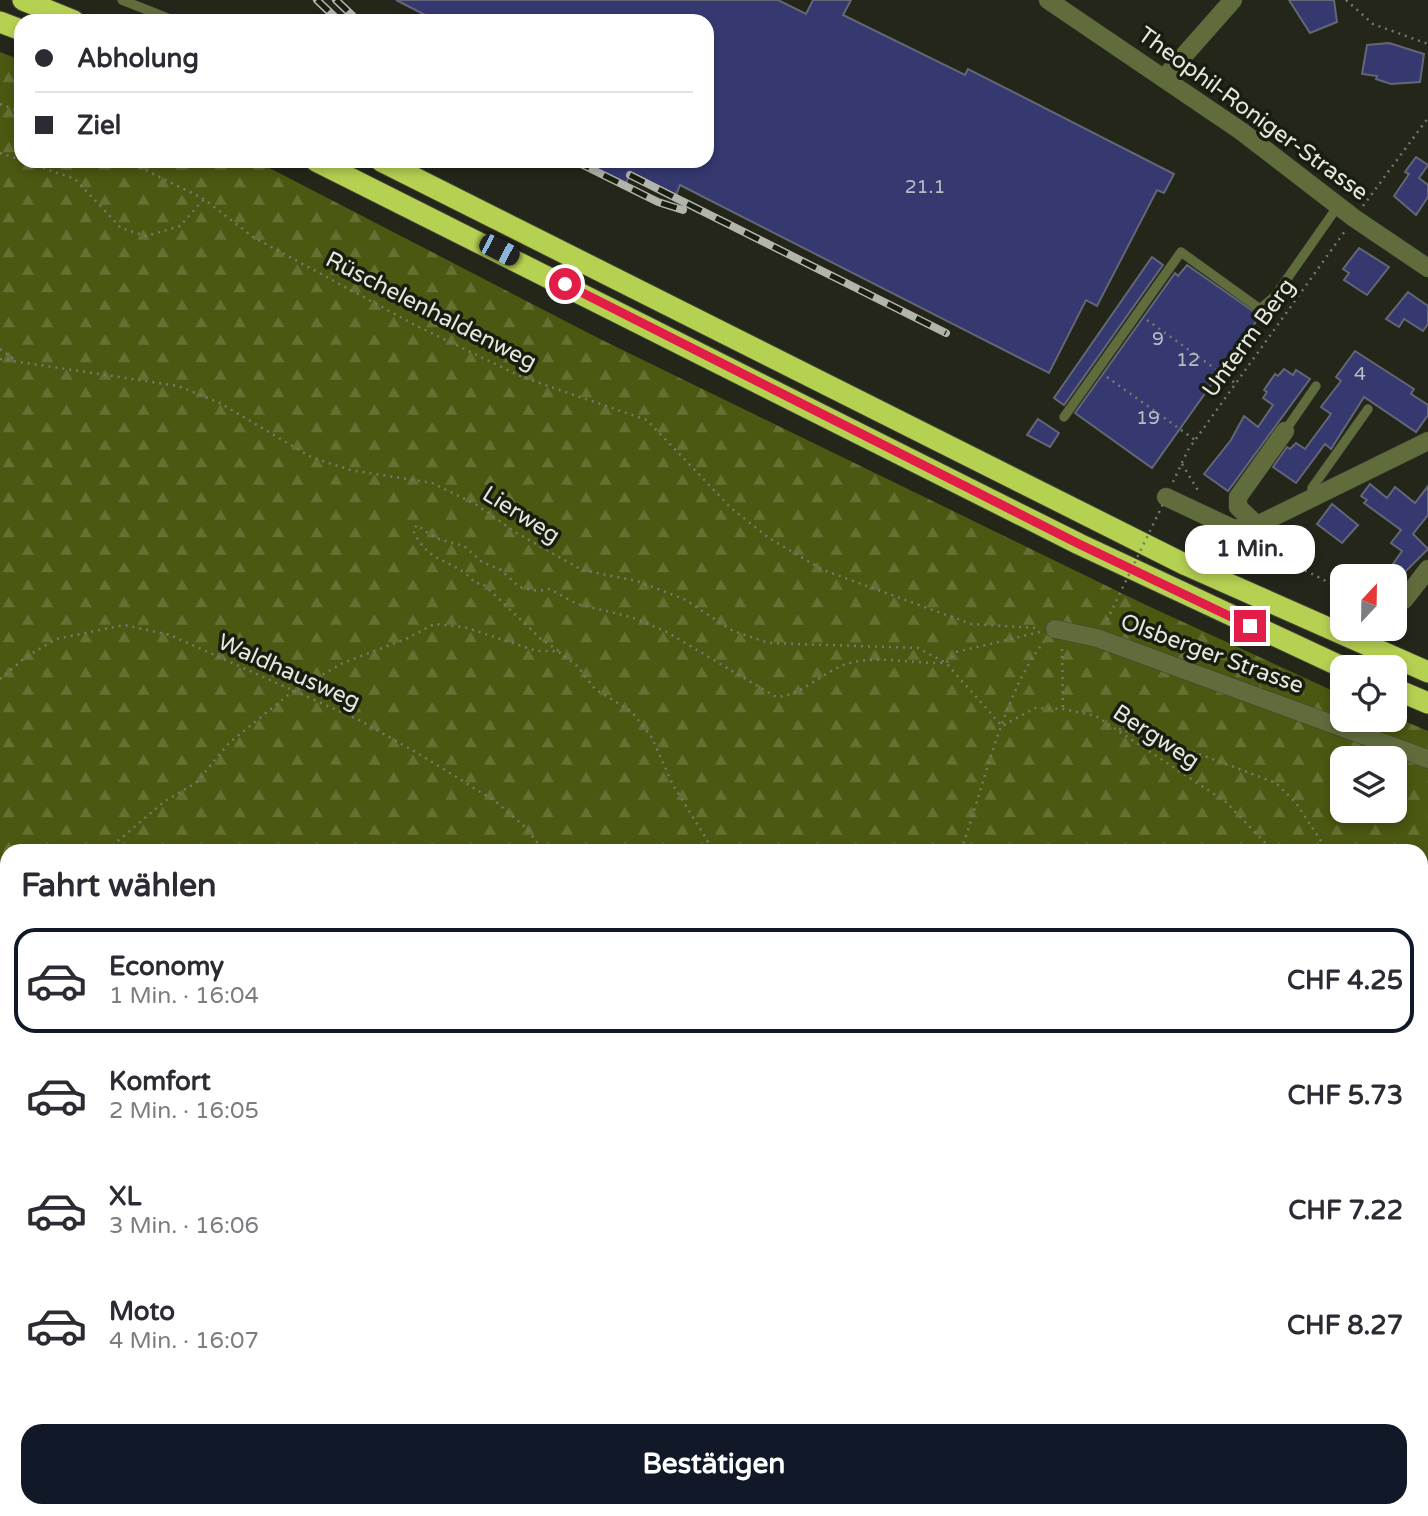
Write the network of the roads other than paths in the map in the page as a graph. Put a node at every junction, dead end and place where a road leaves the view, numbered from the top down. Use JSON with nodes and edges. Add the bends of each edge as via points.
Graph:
{"nodes":[{"id":1,"x":23,"y":0,"type":"edge"},
{"id":2,"x":122,"y":0,"type":"edge"},
{"id":3,"x":1048,"y":0,"type":"edge"},
{"id":4,"x":1233,"y":0,"type":"edge"},
{"id":5,"x":57,"y":14,"type":"edge"},
{"id":6,"x":157,"y":14,"type":"edge"},
{"id":7,"x":1165,"y":77,"type":"junction"},
{"id":8,"x":330,"y":168,"type":"edge"},
{"id":9,"x":395,"y":168,"type":"edge"},
{"id":10,"x":1338,"y":206,"type":"junction"},
{"id":11,"x":1428,"y":268,"type":"edge"},
{"id":12,"x":1316,"y":386,"type":"dead end"},
{"id":13,"x":1368,"y":409,"type":"dead end"},
{"id":14,"x":1063,"y":417,"type":"dead end"},
{"id":15,"x":1285,"y":431,"type":"joint"},
{"id":16,"x":1428,"y":442,"type":"edge"},
{"id":17,"x":1312,"y":498,"type":"junction"},
{"id":18,"x":1165,"y":499,"type":"road end"},
{"id":19,"x":1258,"y":526,"type":"junction"},
{"id":20,"x":1428,"y":569,"type":"edge"},
{"id":21,"x":1407,"y":596,"type":"edge"},
{"id":22,"x":1055,"y":629,"type":"road end"},
{"id":23,"x":1330,"y":661,"type":"edge"},
{"id":24,"x":1428,"y":672,"type":"edge"},
{"id":25,"x":1407,"y":694,"type":"edge"},
{"id":26,"x":1428,"y":703,"type":"edge"},
{"id":27,"x":1428,"y":759,"type":"edge"}],
"edges":[{"from":1,"to":5,"type":"highway"},
{"from":2,"to":6,"type":"lane"},
{"from":3,"to":7,"type":"street","name":"Theophil-Roniger-Strasse"},
{"from":4,"to":7,"type":"street"},
{"from":7,"to":10,"type":"street","name":"Theophil-Roniger-Strasse"},
{"from":8,"to":23,"type":"highway","via":[[1067,538]]},
{"from":9,"to":24,"type":"highway","via":[[1186,565]]},
{"from":10,"to":11,"type":"street","name":"Theophil-Roniger-Strasse","via":[[1359,211]]},
{"from":10,"to":14,"type":"lane","via":[[1275,296],[1260,309],[1181,252]]},
{"from":12,"to":15,"type":"lane"},
{"from":13,"to":17,"type":"lane","via":[[1312,488]]},
{"from":15,"to":19,"type":"street","via":[[1238,497],[1238,507]]},
{"from":16,"to":17,"type":"street"},
{"from":17,"to":19,"type":"street"},
{"from":18,"to":19,"type":"street","via":[[1232,528]]},
{"from":20,"to":21,"type":"street"},
{"from":22,"to":27,"type":"street","name":"Olsberger Strasse","via":[[1097,638]]},
{"from":25,"to":26,"type":"highway"}]}
